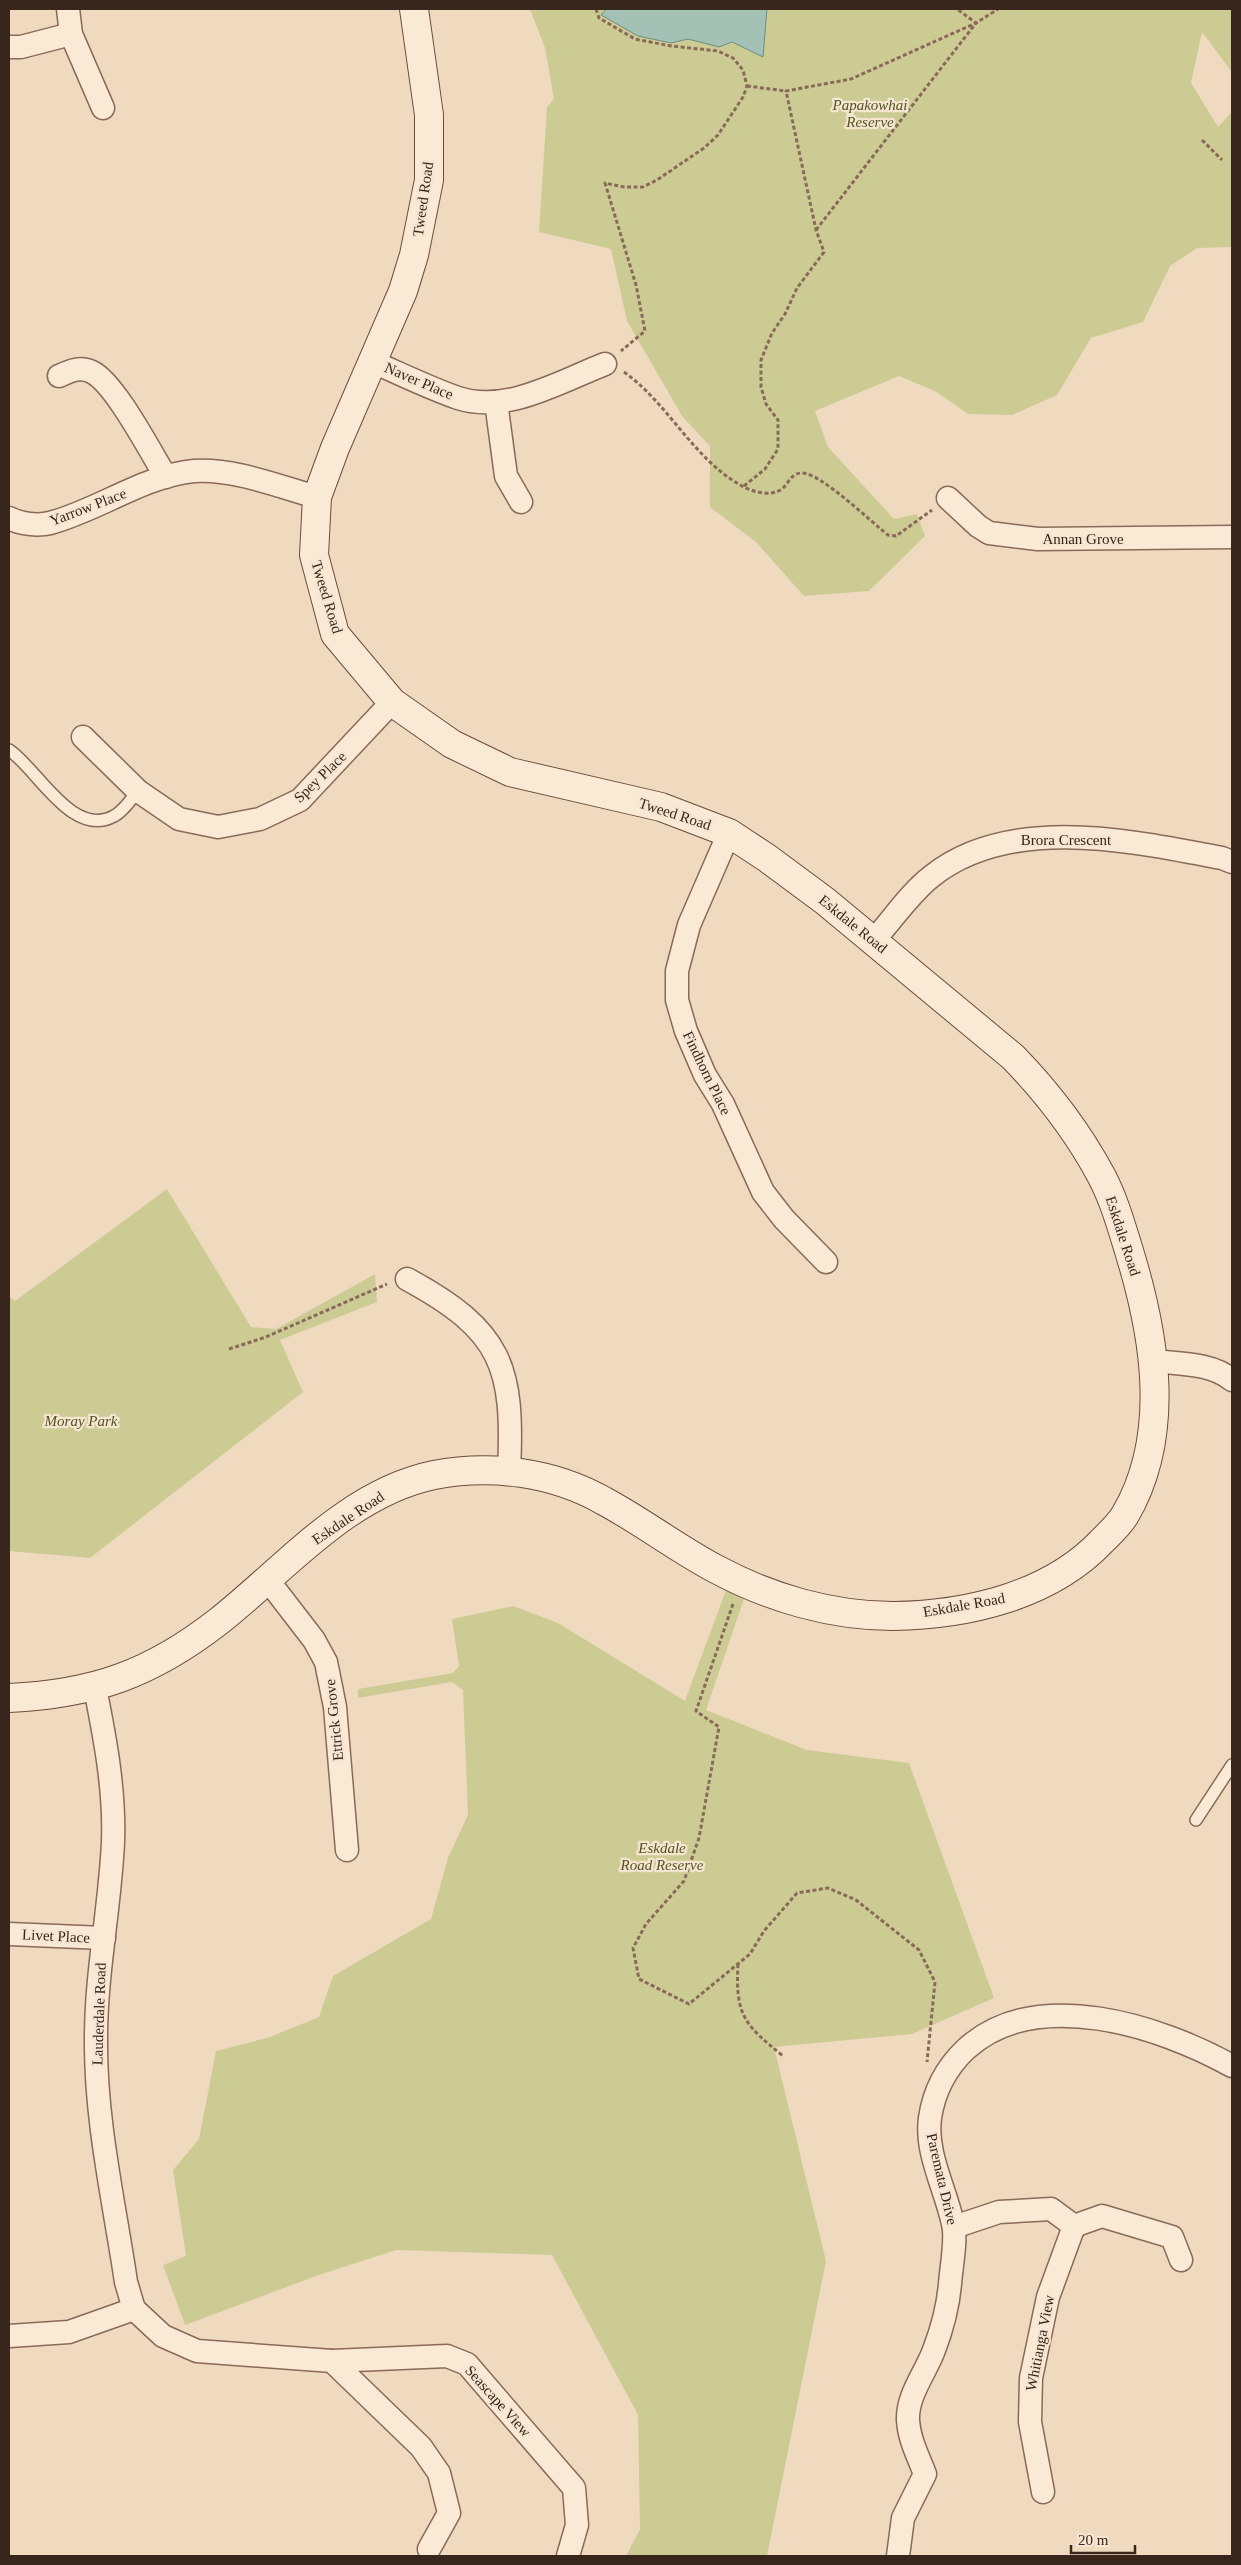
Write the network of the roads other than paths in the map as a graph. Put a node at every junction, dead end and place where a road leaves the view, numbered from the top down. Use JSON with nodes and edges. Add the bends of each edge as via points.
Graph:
{"nodes":[{"id":1,"x":68,"y":9,"type":"edge"},
{"id":2,"x":414,"y":9,"type":"edge"},
{"id":3,"x":71,"y":34,"type":"junction"},
{"id":4,"x":9,"y":47,"type":"edge"},
{"id":5,"x":103,"y":108,"type":"dead end"},
{"id":6,"x":373,"y":362,"type":"junction"},
{"id":7,"x":605,"y":364,"type":"road end"},
{"id":8,"x":59,"y":376,"type":"dead end"},
{"id":9,"x":496,"y":402,"type":"junction"},
{"id":10,"x":166,"y":477,"type":"junction"},
{"id":11,"x":317,"y":497,"type":"junction"},
{"id":12,"x":948,"y":498,"type":"road end"},
{"id":13,"x":521,"y":502,"type":"dead end"},
{"id":14,"x":9,"y":518,"type":"edge"},
{"id":15,"x":1232,"y":537,"type":"edge"},
{"id":16,"x":392,"y":702,"type":"junction"},
{"id":17,"x":83,"y":737,"type":"dead end"},
{"id":18,"x":9,"y":750,"type":"edge"},
{"id":19,"x":138,"y":791,"type":"junction"},
{"id":20,"x":729,"y":833,"type":"junction"},
{"id":21,"x":1232,"y":862,"type":"edge"},
{"id":22,"x":874,"y":940,"type":"junction"},
{"id":23,"x":826,"y":1262,"type":"dead end"},
{"id":24,"x":407,"y":1280,"type":"road end"},
{"id":25,"x":1154,"y":1361,"type":"junction"},
{"id":26,"x":1232,"y":1380,"type":"edge"},
{"id":27,"x":509,"y":1471,"type":"junction"},
{"id":28,"x":267,"y":1579,"type":"junction"},
{"id":29,"x":95,"y":1688,"type":"junction"},
{"id":30,"x":9,"y":1698,"type":"edge"},
{"id":31,"x":1232,"y":1765,"type":"edge"},
{"id":32,"x":1196,"y":1820,"type":"dead end"},
{"id":33,"x":347,"y":1850,"type":"dead end"},
{"id":34,"x":9,"y":1934,"type":"edge"},
{"id":35,"x":104,"y":1938,"type":"junction"},
{"id":36,"x":1232,"y":2066,"type":"edge"},
{"id":37,"x":954,"y":2226,"type":"junction"},
{"id":38,"x":1074,"y":2226,"type":"junction"},
{"id":39,"x":1181,"y":2260,"type":"dead end"},
{"id":40,"x":134,"y":2309,"type":"junction"},
{"id":41,"x":9,"y":2336,"type":"edge"},
{"id":42,"x":332,"y":2361,"type":"junction"},
{"id":43,"x":1043,"y":2492,"type":"dead end"},
{"id":44,"x":429,"y":2549,"type":"dead end"},
{"id":45,"x":568,"y":2556,"type":"edge"},
{"id":46,"x":898,"y":2556,"type":"edge"}],
"edges":[{"from":1,"to":3,"type":"street"},
{"from":2,"to":6,"type":"street","name":"Tweed Road","via":[[429,115],[429,180],[414,256]]},
{"from":3,"to":4,"type":"street"},
{"from":3,"to":5,"type":"street"},
{"from":6,"to":9,"type":"street","name":"Naver Place","via":[[460,398]]},
{"from":6,"to":11,"type":"street","name":"Tweed Road"},
{"from":7,"to":9,"type":"street","name":"Naver Place","via":[[516,398]]},
{"from":8,"to":10,"type":"street","via":[[76,369],[92,372],[108,385]]},
{"from":9,"to":13,"type":"street","via":[[506,476]]},
{"from":10,"to":11,"type":"street","name":"Yarrow Place","via":[[217,471]]},
{"from":10,"to":14,"type":"street","name":"Yarrow Place","via":[[49,523],[18,523]]},
{"from":11,"to":16,"type":"street","name":"Tweed Road","via":[[314,555],[335,634]]},
{"from":12,"to":15,"type":"street","name":"Annan Grove","via":[[989,533],[1038,539]]},
{"from":16,"to":19,"type":"street","name":"Spey Place","via":[[300,800],[260,819],[218,827],[179,819]]},
{"from":16,"to":20,"type":"street","name":"Tweed Road","via":[[452,744],[510,772],[661,807]]},
{"from":17,"to":19,"type":"street","name":"Spey Place"},
{"from":18,"to":19,"type":"lane","via":[[61,804],[84,817],[103,820],[115,816]]},
{"from":20,"to":22,"type":"street","name":"Eskdale Road","via":[[774,863]]},
{"from":20,"to":23,"type":"street","name":"Findhorn Place","via":[[689,926],[677,971],[677,1000],[705,1076],[723,1104],[763,1192]]},
{"from":21,"to":22,"type":"street","name":"Brora Crescent","via":[[1124,840],[1026,838],[1009,841],[962,857],[931,877]]},
{"from":22,"to":25,"type":"street","name":"Eskdale Road","via":[[1013,1057],[1039,1085],[1090,1157],[1116,1208],[1137,1278]]},
{"from":24,"to":27,"type":"street","via":[[456,1309],[478,1329],[495,1353],[505,1374],[509,1393]]},
{"from":25,"to":26,"type":"street","via":[[1203,1367]]},
{"from":25,"to":27,"type":"street","name":"Eskdale Road","via":[[1154,1417],[1148,1455],[1138,1489],[1123,1520],[1067,1572],[1008,1599],[951,1610],[892,1616],[812,1606],[775,1596],[713,1568],[602,1499],[568,1484]]},
{"from":27,"to":28,"type":"street","name":"Eskdale Road","via":[[433,1476],[384,1493],[339,1522]]},
{"from":28,"to":29,"type":"street","name":"Eskdale Road","via":[[189,1643],[153,1664]]},
{"from":28,"to":33,"type":"street","name":"Ettrick Grove","via":[[314,1640],[326,1662],[335,1707]]},
{"from":29,"to":30,"type":"street","name":"Eskdale Road"},
{"from":29,"to":35,"type":"street","name":"Lauderdale Road","via":[[105,1738],[113,1840]]},
{"from":31,"to":32,"type":"lane"},
{"from":34,"to":35,"type":"street","name":"Livet Place"},
{"from":35,"to":40,"type":"street","name":"Lauderdale Road","via":[[97,1984],[99,2110],[126,2282]]},
{"from":36,"to":37,"type":"street","name":"Paremata Drive","via":[[1174,2038],[1137,2026],[1090,2018],[1030,2018],[994,2028],[972,2044],[950,2067],[939,2086],[930,2119],[930,2138]]},
{"from":37,"to":38,"type":"street","via":[[999,2212],[1051,2209]]},
{"from":37,"to":46,"type":"street","name":"Paremata Drive","via":[[950,2287],[944,2319],[934,2351],[911,2401],[908,2418],[910,2435],[925,2474],[903,2518]]},
{"from":38,"to":39,"type":"street","via":[[1102,2216],[1172,2237]]},
{"from":38,"to":43,"type":"street","name":"Whitianga View","via":[[1048,2298],[1032,2378],[1030,2422]]},
{"from":40,"to":41,"type":"street","via":[[68,2332]]},
{"from":40,"to":42,"type":"street","name":"Seascape View","via":[[163,2336],[197,2351]]},
{"from":42,"to":44,"type":"street","via":[[421,2447],[439,2473],[449,2513]]},
{"from":42,"to":45,"type":"street","name":"Seascape View","via":[[447,2356],[467,2364],[574,2488],[577,2525]]}]}
